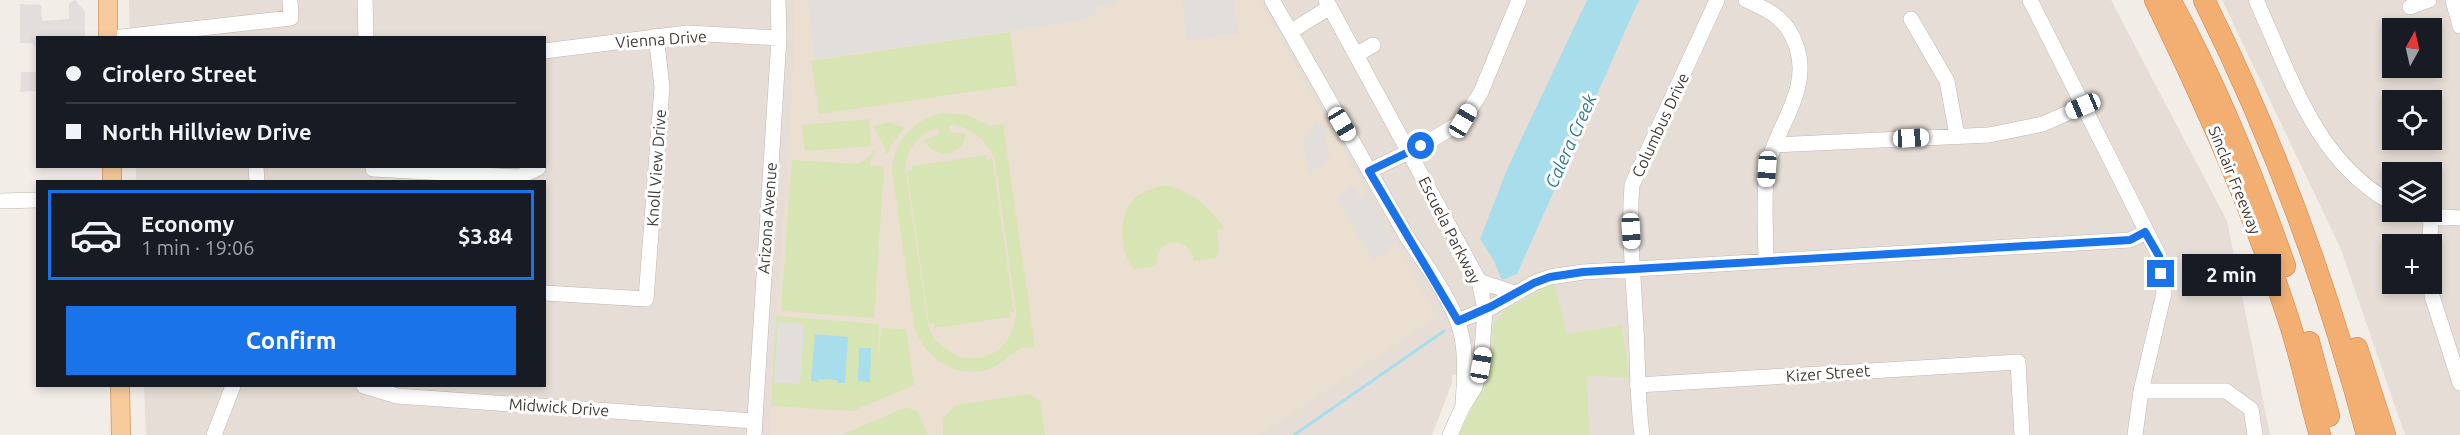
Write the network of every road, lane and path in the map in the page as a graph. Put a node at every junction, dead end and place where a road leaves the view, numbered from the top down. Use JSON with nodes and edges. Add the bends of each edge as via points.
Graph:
{"nodes":[{"id":1,"x":108,"y":0,"type":"edge"},
{"id":2,"x":290,"y":0,"type":"edge"},
{"id":3,"x":365,"y":0,"type":"edge"},
{"id":4,"x":778,"y":0,"type":"edge"},
{"id":5,"x":1272,"y":0,"type":"edge"},
{"id":6,"x":1519,"y":0,"type":"edge"},
{"id":7,"x":1717,"y":0,"type":"edge"},
{"id":8,"x":1746,"y":0,"type":"edge"},
{"id":9,"x":2030,"y":0,"type":"edge"},
{"id":10,"x":2155,"y":0,"type":"edge"},
{"id":11,"x":2170,"y":0,"type":"edge"},
{"id":12,"x":2204,"y":0,"type":"edge"},
{"id":13,"x":2256,"y":0,"type":"edge"},
{"id":14,"x":2429,"y":0,"type":"edge"},
{"id":15,"x":2453,"y":0,"type":"edge"},
{"id":16,"x":1328,"y":4,"type":"edge"},
{"id":17,"x":2410,"y":8,"type":"dead end"},
{"id":18,"x":1911,"y":19,"type":"dead end"},
{"id":19,"x":2460,"y":26,"type":"edge"},
{"id":20,"x":1290,"y":32,"type":"junction"},
{"id":21,"x":110,"y":36,"type":"edge"},
{"id":22,"x":128,"y":36,"type":"edge"},
{"id":23,"x":366,"y":36,"type":"edge"},
{"id":24,"x":656,"y":36,"type":"junction"},
{"id":25,"x":779,"y":38,"type":"junction"},
{"id":26,"x":1373,"y":45,"type":"dead end"},
{"id":27,"x":546,"y":51,"type":"edge"},
{"id":28,"x":1356,"y":55,"type":"junction"},
{"id":29,"x":2083,"y":106,"type":"junction"},
{"id":30,"x":1957,"y":136,"type":"junction"},
{"id":31,"x":1775,"y":145,"type":"junction"},
{"id":32,"x":1410,"y":151,"type":"junction"},
{"id":33,"x":538,"y":168,"type":"dead end"},
{"id":34,"x":1369,"y":171,"type":"junction"},
{"id":35,"x":373,"y":172,"type":"edge"},
{"id":36,"x":2382,"y":197,"type":"edge"},
{"id":37,"x":36,"y":200,"type":"edge"},
{"id":38,"x":0,"y":201,"type":"edge"},
{"id":39,"x":2442,"y":217,"type":"edge"},
{"id":40,"x":2460,"y":218,"type":"edge"},
{"id":41,"x":2302,"y":224,"type":"junction"},
{"id":42,"x":2145,"y":232,"type":"junction"},
{"id":43,"x":2259,"y":238,"type":"junction"},
{"id":44,"x":1766,"y":262,"type":"junction"},
{"id":45,"x":1633,"y":269,"type":"junction"},
{"id":46,"x":1479,"y":281,"type":"junction"},
{"id":47,"x":546,"y":293,"type":"edge"},
{"id":48,"x":1515,"y":293,"type":"junction"},
{"id":49,"x":2432,"y":294,"type":"edge"},
{"id":50,"x":1485,"y":310,"type":"junction"},
{"id":51,"x":1458,"y":321,"type":"junction"},
{"id":52,"x":2457,"y":363,"type":"edge"},
{"id":53,"x":2460,"y":383,"type":"edge"},
{"id":54,"x":1637,"y":385,"type":"junction"},
{"id":55,"x":120,"y":387,"type":"edge"},
{"id":56,"x":233,"y":387,"type":"edge"},
{"id":57,"x":367,"y":387,"type":"edge"},
{"id":58,"x":2141,"y":391,"type":"junction"},
{"id":59,"x":1462,"y":408,"type":"junction"},
{"id":60,"x":754,"y":428,"type":"edge"},
{"id":61,"x":121,"y":435,"type":"edge"},
{"id":62,"x":214,"y":435,"type":"edge"},
{"id":63,"x":1450,"y":435,"type":"edge"},
{"id":64,"x":1642,"y":435,"type":"edge"},
{"id":65,"x":2022,"y":435,"type":"edge"},
{"id":66,"x":2135,"y":435,"type":"edge"},
{"id":67,"x":2255,"y":435,"type":"edge"},
{"id":68,"x":2305,"y":435,"type":"edge"},
{"id":69,"x":2320,"y":435,"type":"edge"},
{"id":70,"x":2334,"y":435,"type":"edge"},
{"id":71,"x":2367,"y":435,"type":"edge"},
{"id":72,"x":2385,"y":435,"type":"edge"}],
"edges":[{"from":1,"to":21,"type":"main road"},
{"from":2,"to":22,"type":"street","via":[[291,18]]},
{"from":3,"to":23,"type":"street"},
{"from":4,"to":25,"type":"street","name":"Arizona Avenue"},
{"from":5,"to":20,"type":"street","name":"Escuela Parkway"},
{"from":6,"to":32,"type":"street","via":[[1481,92],[1463,121]]},
{"from":7,"to":45,"type":"street","name":"Columbus Drive","via":[[1632,185]]},
{"from":8,"to":31,"type":"street","via":[[1788,25],[1801,63],[1801,81]]},
{"from":9,"to":29,"type":"street"},
{"from":10,"to":43,"type":"highway","name":"Sinclair Freeway"},
{"from":11,"to":70,"type":"highway","via":[[2218,97],[2260,198],[2301,315]]},
{"from":12,"to":41,"type":"highway","via":[[2246,87]]},
{"from":13,"to":36,"type":"street","via":[[2325,144],[2346,169]]},
{"from":14,"to":17,"type":"street"},
{"from":15,"to":19,"type":"street"},
{"from":16,"to":20,"type":"street"},
{"from":16,"to":28,"type":"street","name":"Escuela Parkway"},
{"from":18,"to":30,"type":"street","via":[[1947,81]]},
{"from":20,"to":34,"type":"street","name":"Escuela Parkway"},
{"from":24,"to":25,"type":"street","name":"Vienna Drive","via":[[688,33]]},
{"from":24,"to":27,"type":"street","name":"Vienna Drive"},
{"from":24,"to":47,"type":"street","name":"Knoll View Drive","via":[[662,87],[646,300]]},
{"from":25,"to":60,"type":"street","name":"Arizona Avenue"},
{"from":26,"to":28,"type":"street"},
{"from":28,"to":32,"type":"street","name":"Escuela Parkway"},
{"from":29,"to":30,"type":"street","via":[[2043,124],[1989,135]]},
{"from":29,"to":42,"type":"street"},
{"from":30,"to":31,"type":"street"},
{"from":31,"to":44,"type":"street","via":[[1767,169]]},
{"from":32,"to":34,"type":"street"},
{"from":32,"to":46,"type":"street","name":"Escuela Parkway"},
{"from":33,"to":35,"type":"street","via":[[519,177]]},
{"from":34,"to":51,"type":"street","name":"Escuela Parkway"},
{"from":37,"to":38,"type":"street"},
{"from":39,"to":40,"type":"street"},
{"from":41,"to":71,"type":"highway"},
{"from":41,"to":72,"type":"highway","via":[[2353,333]]},
{"from":42,"to":44,"type":"street","via":[[2130,240]]},
{"from":42,"to":58,"type":"street","via":[[2159,256],[2164,293]]},
{"from":43,"to":68,"type":"highway","via":[[2292,359]]},
{"from":43,"to":69,"type":"highway","name":"Sinclair Freeway","via":[[2287,313]]},
{"from":44,"to":45,"type":"street"},
{"from":45,"to":48,"type":"street","via":[[1550,277]]},
{"from":45,"to":54,"type":"street","name":"Columbus Drive"},
{"from":46,"to":48,"type":"street"},
{"from":46,"to":50,"type":"street","name":"Escuela Parkway"},
{"from":48,"to":50,"type":"street"},
{"from":49,"to":52,"type":"street"},
{"from":50,"to":51,"type":"street"},
{"from":50,"to":59,"type":"street","name":"Escuela Parkway","via":[[1478,377]]},
{"from":51,"to":59,"type":"street","name":"Escuela Parkway","via":[[1463,352]]},
{"from":52,"to":53,"type":"street"},
{"from":54,"to":64,"type":"street","name":"Columbus Drive"},
{"from":54,"to":65,"type":"street","name":"Kizer Street","via":[[2018,362]]},
{"from":55,"to":61,"type":"main road"},
{"from":56,"to":62,"type":"street"},
{"from":57,"to":60,"type":"street","name":"Midwick Drive","via":[[397,396]]},
{"from":58,"to":66,"type":"street"},
{"from":58,"to":67,"type":"street","via":[[2226,391],[2251,409]]},
{"from":59,"to":63,"type":"street","name":"Escuela Parkway"}]}
